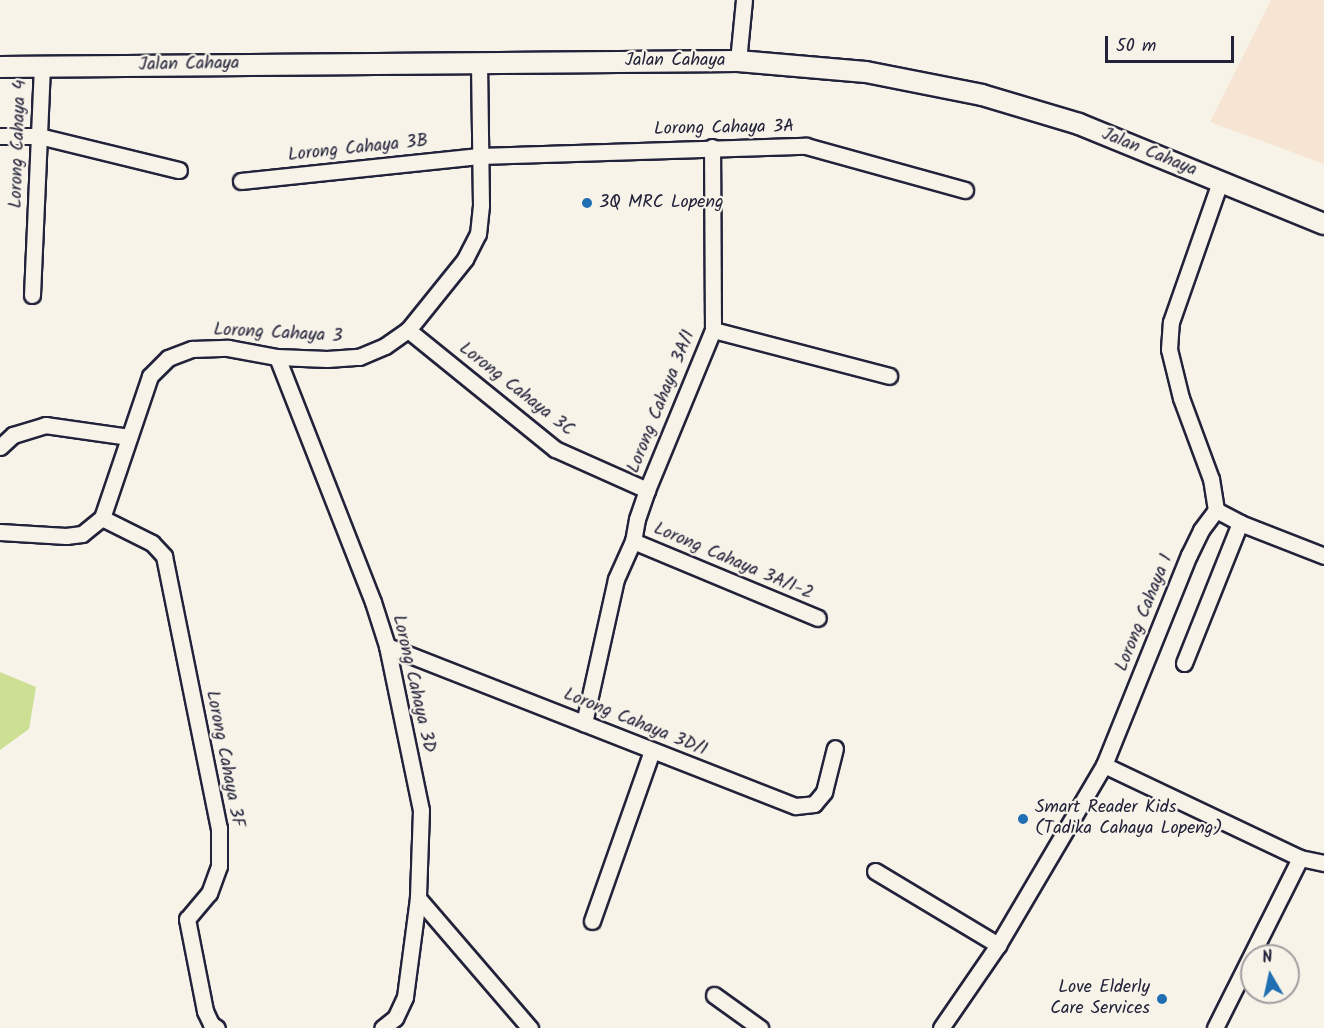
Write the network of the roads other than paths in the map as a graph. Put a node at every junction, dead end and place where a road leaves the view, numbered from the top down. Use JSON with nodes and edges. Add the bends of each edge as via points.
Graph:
{"nodes":[{"id":1,"x":744,"y":0,"type":"edge"},
{"id":2,"x":479,"y":61,"type":"junction"},
{"id":3,"x":738,"y":61,"type":"junction"},
{"id":4,"x":42,"y":66,"type":"junction"},
{"id":5,"x":0,"y":67,"type":"edge"},
{"id":6,"x":0,"y":136,"type":"edge"},
{"id":7,"x":39,"y":136,"type":"junction"},
{"id":8,"x":712,"y":147,"type":"junction"},
{"id":9,"x":479,"y":156,"type":"junction"},
{"id":10,"x":179,"y":170,"type":"dead end"},
{"id":11,"x":241,"y":181,"type":"dead end"},
{"id":12,"x":1220,"y":182,"type":"junction"},
{"id":13,"x":965,"y":190,"type":"dead end"},
{"id":14,"x":1324,"y":224,"type":"edge"},
{"id":15,"x":32,"y":295,"type":"dead end"},
{"id":16,"x":408,"y":330,"type":"junction"},
{"id":17,"x":713,"y":330,"type":"junction"},
{"id":18,"x":277,"y":357,"type":"junction"},
{"id":19,"x":889,"y":376,"type":"dead end"},
{"id":20,"x":129,"y":437,"type":"junction"},
{"id":21,"x":0,"y":447,"type":"edge"},
{"id":22,"x":647,"y":490,"type":"junction"},
{"id":23,"x":1216,"y":510,"type":"junction"},
{"id":24,"x":102,"y":518,"type":"junction"},
{"id":25,"x":1240,"y":523,"type":"junction"},
{"id":26,"x":0,"y":532,"type":"edge"},
{"id":27,"x":633,"y":541,"type":"junction"},
{"id":28,"x":1324,"y":556,"type":"edge"},
{"id":29,"x":818,"y":618,"type":"dead end"},
{"id":30,"x":387,"y":646,"type":"junction"},
{"id":31,"x":1184,"y":663,"type":"dead end"},
{"id":32,"x":584,"y":723,"type":"junction"},
{"id":33,"x":835,"y":748,"type":"dead end"},
{"id":34,"x":652,"y":751,"type":"junction"},
{"id":35,"x":1104,"y":765,"type":"junction"},
{"id":36,"x":1300,"y":858,"type":"junction"},
{"id":37,"x":1324,"y":863,"type":"edge"},
{"id":38,"x":875,"y":871,"type":"dead end"},
{"id":39,"x":418,"y":898,"type":"junction"},
{"id":40,"x":592,"y":921,"type":"dead end"},
{"id":41,"x":998,"y":945,"type":"junction"},
{"id":42,"x":714,"y":995,"type":"dead end"},
{"id":43,"x":217,"y":1028,"type":"edge"},
{"id":44,"x":382,"y":1028,"type":"edge"},
{"id":45,"x":530,"y":1028,"type":"edge"},
{"id":46,"x":760,"y":1028,"type":"edge"},
{"id":47,"x":941,"y":1028,"type":"edge"},
{"id":48,"x":1215,"y":1028,"type":"edge"}],
"edges":[{"from":1,"to":3,"type":"street"},
{"from":2,"to":3,"type":"street","name":"Jalan Cahaya"},
{"from":2,"to":4,"type":"street","name":"Jalan Cahaya"},
{"from":2,"to":9,"type":"street","name":"Lorong Cahaya 3"},
{"from":3,"to":12,"type":"street","name":"Jalan Cahaya","via":[[866,72],[982,95],[1079,124]]},
{"from":4,"to":5,"type":"street","name":"Jalan Cahaya"},
{"from":4,"to":7,"type":"street","name":"Lorong Cahaya 4"},
{"from":6,"to":7,"type":"street"},
{"from":7,"to":10,"type":"street"},
{"from":7,"to":15,"type":"street","name":"Lorong Cahaya 4"},
{"from":8,"to":9,"type":"street","name":"Lorong Cahaya 3A"},
{"from":8,"to":13,"type":"street","name":"Lorong Cahaya 3A","via":[[806,146]]},
{"from":8,"to":17,"type":"street","name":"Lorong Cahaya 3A/1"},
{"from":9,"to":11,"type":"street","name":"Lorong Cahaya 3B"},
{"from":9,"to":16,"type":"street","name":"Lorong Cahaya 3","via":[[478,234],[465,259]]},
{"from":12,"to":14,"type":"street","name":"Jalan Cahaya"},
{"from":12,"to":23,"type":"street","via":[[1171,322],[1169,349],[1181,398],[1211,480]]},
{"from":16,"to":18,"type":"street","name":"Lorong Cahaya 3","via":[[359,357]]},
{"from":16,"to":22,"type":"street","name":"Lorong Cahaya 3C","via":[[555,449]]},
{"from":17,"to":19,"type":"street"},
{"from":17,"to":22,"type":"street","name":"Lorong Cahaya 3A/1"},
{"from":18,"to":20,"type":"street","name":"Lorong Cahaya 3","via":[[228,348],[192,349],[168,358],[150,376]]},
{"from":18,"to":30,"type":"street","name":"Lorong Cahaya 3D"},
{"from":20,"to":21,"type":"street","via":[[45,425],[13,435]]},
{"from":20,"to":24,"type":"street","name":"Lorong Cahaya 3"},
{"from":22,"to":27,"type":"street"},
{"from":23,"to":25,"type":"street"},
{"from":23,"to":35,"type":"street","name":"Lorong Cahaya 1","via":[[1189,555]]},
{"from":24,"to":26,"type":"street","via":[[82,534]]},
{"from":24,"to":43,"type":"street","name":"Lorong Cahaya 3F","via":[[152,543],[164,556],[219,828],[219,866],[209,893],[187,919],[206,1011]]},
{"from":25,"to":28,"type":"street"},
{"from":25,"to":31,"type":"street"},
{"from":27,"to":29,"type":"street","name":"Lorong Cahaya 3A/1-2"},
{"from":27,"to":32,"type":"street","via":[[616,579]]},
{"from":30,"to":32,"type":"street","name":"Lorong Cahaya 3D/1"},
{"from":30,"to":39,"type":"street","name":"Lorong Cahaya 3D","via":[[421,810]]},
{"from":32,"to":34,"type":"street","name":"Lorong Cahaya 3D/1"},
{"from":33,"to":34,"type":"street","name":"Lorong Cahaya 3D/1","via":[[824,792],[814,804],[796,806]]},
{"from":34,"to":40,"type":"street"},
{"from":35,"to":36,"type":"street"},
{"from":35,"to":41,"type":"street","name":"Lorong Cahaya 1"},
{"from":36,"to":37,"type":"street"},
{"from":36,"to":48,"type":"street"},
{"from":38,"to":41,"type":"street"},
{"from":39,"to":44,"type":"street","name":"Lorong Cahaya 3D","via":[[405,997],[395,1018]]},
{"from":39,"to":45,"type":"street"},
{"from":41,"to":47,"type":"street","name":"Lorong Cahaya 1"},
{"from":42,"to":46,"type":"street"}]}
